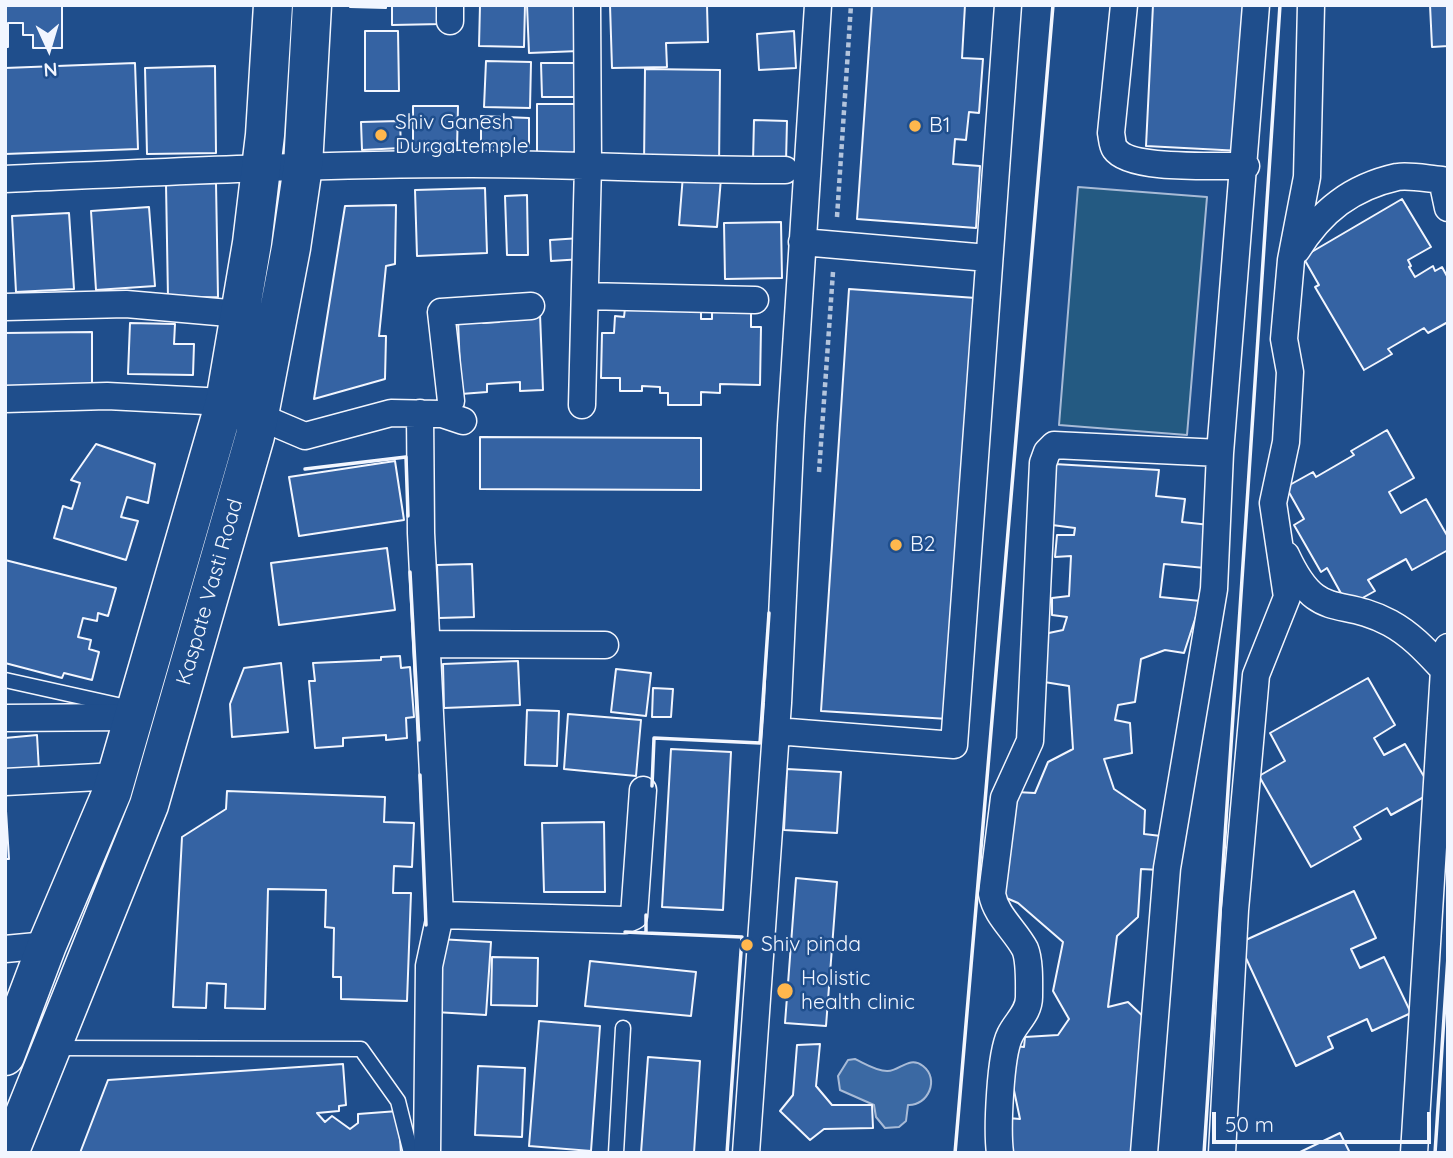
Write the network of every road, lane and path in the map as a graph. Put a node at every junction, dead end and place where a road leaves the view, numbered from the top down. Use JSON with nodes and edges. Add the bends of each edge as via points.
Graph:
{"nodes":[{"id":1,"x":273,"y":5,"type":"edge"},
{"id":2,"x":312,"y":5,"type":"edge"},
{"id":3,"x":587,"y":5,"type":"edge"},
{"id":4,"x":818,"y":5,"type":"edge"},
{"id":5,"x":851,"y":5,"type":"edge"},
{"id":6,"x":1008,"y":5,"type":"edge"},
{"id":7,"x":1124,"y":5,"type":"edge"},
{"id":8,"x":1256,"y":5,"type":"edge"},
{"id":9,"x":1311,"y":5,"type":"edge"},
{"id":10,"x":588,"y":164,"type":"junction"},
{"id":11,"x":303,"y":166,"type":"junction"},
{"id":12,"x":1246,"y":166,"type":"junction"},
{"id":13,"x":260,"y":167,"type":"junction"},
{"id":14,"x":785,"y":170,"type":"dead end"},
{"id":15,"x":1445,"y":176,"type":"edge"},
{"id":16,"x":5,"y":179,"type":"edge"},
{"id":17,"x":1448,"y":208,"type":"edge"},
{"id":18,"x":803,"y":242,"type":"junction"},
{"id":19,"x":835,"y":244,"type":"junction"},
{"id":20,"x":988,"y":258,"type":"junction"},
{"id":21,"x":1291,"y":260,"type":"junction"},
{"id":22,"x":585,"y":296,"type":"junction"},
{"id":23,"x":755,"y":300,"type":"dead end"},
{"id":24,"x":531,"y":306,"type":"dead end"},
{"id":25,"x":5,"y":307,"type":"edge"},
{"id":26,"x":240,"y":314,"type":"junction"},
{"id":27,"x":5,"y":399,"type":"edge"},
{"id":28,"x":225,"y":402,"type":"junction"},
{"id":29,"x":582,"y":405,"type":"dead end"},
{"id":30,"x":420,"y":413,"type":"junction"},
{"id":31,"x":260,"y":415,"type":"junction"},
{"id":32,"x":1220,"y":453,"type":"junction"},
{"id":33,"x":819,"y":477,"type":"dead end"},
{"id":34,"x":1280,"y":541,"type":"junction"},
{"id":35,"x":427,"y":644,"type":"junction"},
{"id":36,"x":605,"y":645,"type":"dead end"},
{"id":37,"x":1446,"y":659,"type":"edge"},
{"id":38,"x":5,"y":680,"type":"edge"},
{"id":39,"x":135,"y":713,"type":"junction"},
{"id":40,"x":5,"y":718,"type":"edge"},
{"id":41,"x":776,"y":731,"type":"junction"},
{"id":42,"x":117,"y":776,"type":"junction"},
{"id":43,"x":5,"y":782,"type":"edge"},
{"id":44,"x":643,"y":790,"type":"dead end"},
{"id":45,"x":440,"y":915,"type":"junction"},
{"id":46,"x":47,"y":945,"type":"junction"},
{"id":47,"x":5,"y":949,"type":"edge"},
{"id":48,"x":623,"y":1028,"type":"dead end"},
{"id":49,"x":28,"y":1042,"type":"edge"},
{"id":50,"x":9,"y":1153,"type":"edge"},
{"id":51,"x":411,"y":1153,"type":"edge"},
{"id":52,"x":427,"y":1153,"type":"edge"},
{"id":53,"x":616,"y":1153,"type":"edge"},
{"id":54,"x":746,"y":1153,"type":"edge"},
{"id":55,"x":1000,"y":1153,"type":"edge"},
{"id":56,"x":1144,"y":1153,"type":"edge"},
{"id":57,"x":1222,"y":1153,"type":"edge"},
{"id":58,"x":1414,"y":1153,"type":"edge"}],
"edges":[{"from":1,"to":13,"type":"main road","name":"Kaspate Vasti Road"},
{"from":2,"to":11,"type":"main road","name":"Kaspate Vasti Road"},
{"from":3,"to":10,"type":"street"},
{"from":4,"to":18,"type":"street"},
{"from":5,"to":19,"type":"path"},
{"from":6,"to":20,"type":"street"},
{"from":7,"to":12,"type":"street","via":[[1111,133],[1114,149],[1143,163]]},
{"from":8,"to":12,"type":"street"},
{"from":9,"to":21,"type":"street","via":[[1307,177]]},
{"from":10,"to":11,"type":"street"},
{"from":10,"to":14,"type":"street","via":[[668,171]]},
{"from":10,"to":22,"type":"street"},
{"from":11,"to":13,"type":"street"},
{"from":11,"to":31,"type":"main road","name":"Kaspate Vasti Road"},
{"from":12,"to":32,"type":"street"},
{"from":13,"to":16,"type":"street"},
{"from":13,"to":26,"type":"main road","name":"Kaspate Vasti Road"},
{"from":15,"to":17,"type":"street"},
{"from":15,"to":21,"type":"street","via":[[1399,177],[1345,196],[1310,230]]},
{"from":18,"to":19,"type":"street"},
{"from":18,"to":41,"type":"street"},
{"from":19,"to":20,"type":"street"},
{"from":19,"to":33,"type":"path"},
{"from":20,"to":41,"type":"street","via":[[954,745]]},
{"from":21,"to":34,"type":"street","via":[[1284,339],[1290,372],[1286,442],[1273,503]]},
{"from":22,"to":23,"type":"street"},
{"from":22,"to":29,"type":"street"},
{"from":24,"to":30,"type":"street","via":[[441,312],[457,411]]},
{"from":25,"to":26,"type":"street","via":[[126,304]]},
{"from":26,"to":28,"type":"main road","name":"Kaspate Vasti Road"},
{"from":27,"to":28,"type":"street","via":[[107,396]]},
{"from":28,"to":31,"type":"street"},
{"from":28,"to":39,"type":"main road","name":"Kaspate Vasti Road"},
{"from":30,"to":31,"type":"street","via":[[391,413],[305,436]]},
{"from":30,"to":35,"type":"street"},
{"from":31,"to":49,"type":"main road","name":"Kaspate Vasti Road","via":[[149,805]]},
{"from":32,"to":55,"type":"street","via":[[1054,445],[1043,463],[1030,741],[1004,797],[992,894],[1026,951],[1030,1000],[1009,1035],[1006,1050]]},
{"from":32,"to":56,"type":"street","via":[[1214,589],[1167,868]]},
{"from":34,"to":37,"type":"street","via":[[1296,576],[1315,598],[1334,608],[1389,622]]},
{"from":34,"to":57,"type":"street","via":[[1286,597],[1256,675],[1235,910]]},
{"from":35,"to":36,"type":"street"},
{"from":35,"to":45,"type":"street"},
{"from":37,"to":58,"type":"street"},
{"from":38,"to":39,"type":"lane"},
{"from":39,"to":40,"type":"street"},
{"from":39,"to":42,"type":"main road","name":"Kaspate Vasti Road"},
{"from":41,"to":54,"type":"street"},
{"from":42,"to":43,"type":"street"},
{"from":42,"to":46,"type":"main road","name":"Kaspate Vasti Road"},
{"from":44,"to":45,"type":"street","via":[[634,916],[625,920]]},
{"from":45,"to":52,"type":"street","via":[[429,966]]},
{"from":46,"to":47,"type":"street"},
{"from":46,"to":49,"type":"main road","name":"Kaspate Vasti Road"},
{"from":48,"to":53,"type":"lane"},
{"from":49,"to":50,"type":"main road","name":"Kaspate Vasti Road"},
{"from":49,"to":51,"type":"lane","via":[[361,1049],[398,1101]]}]}
